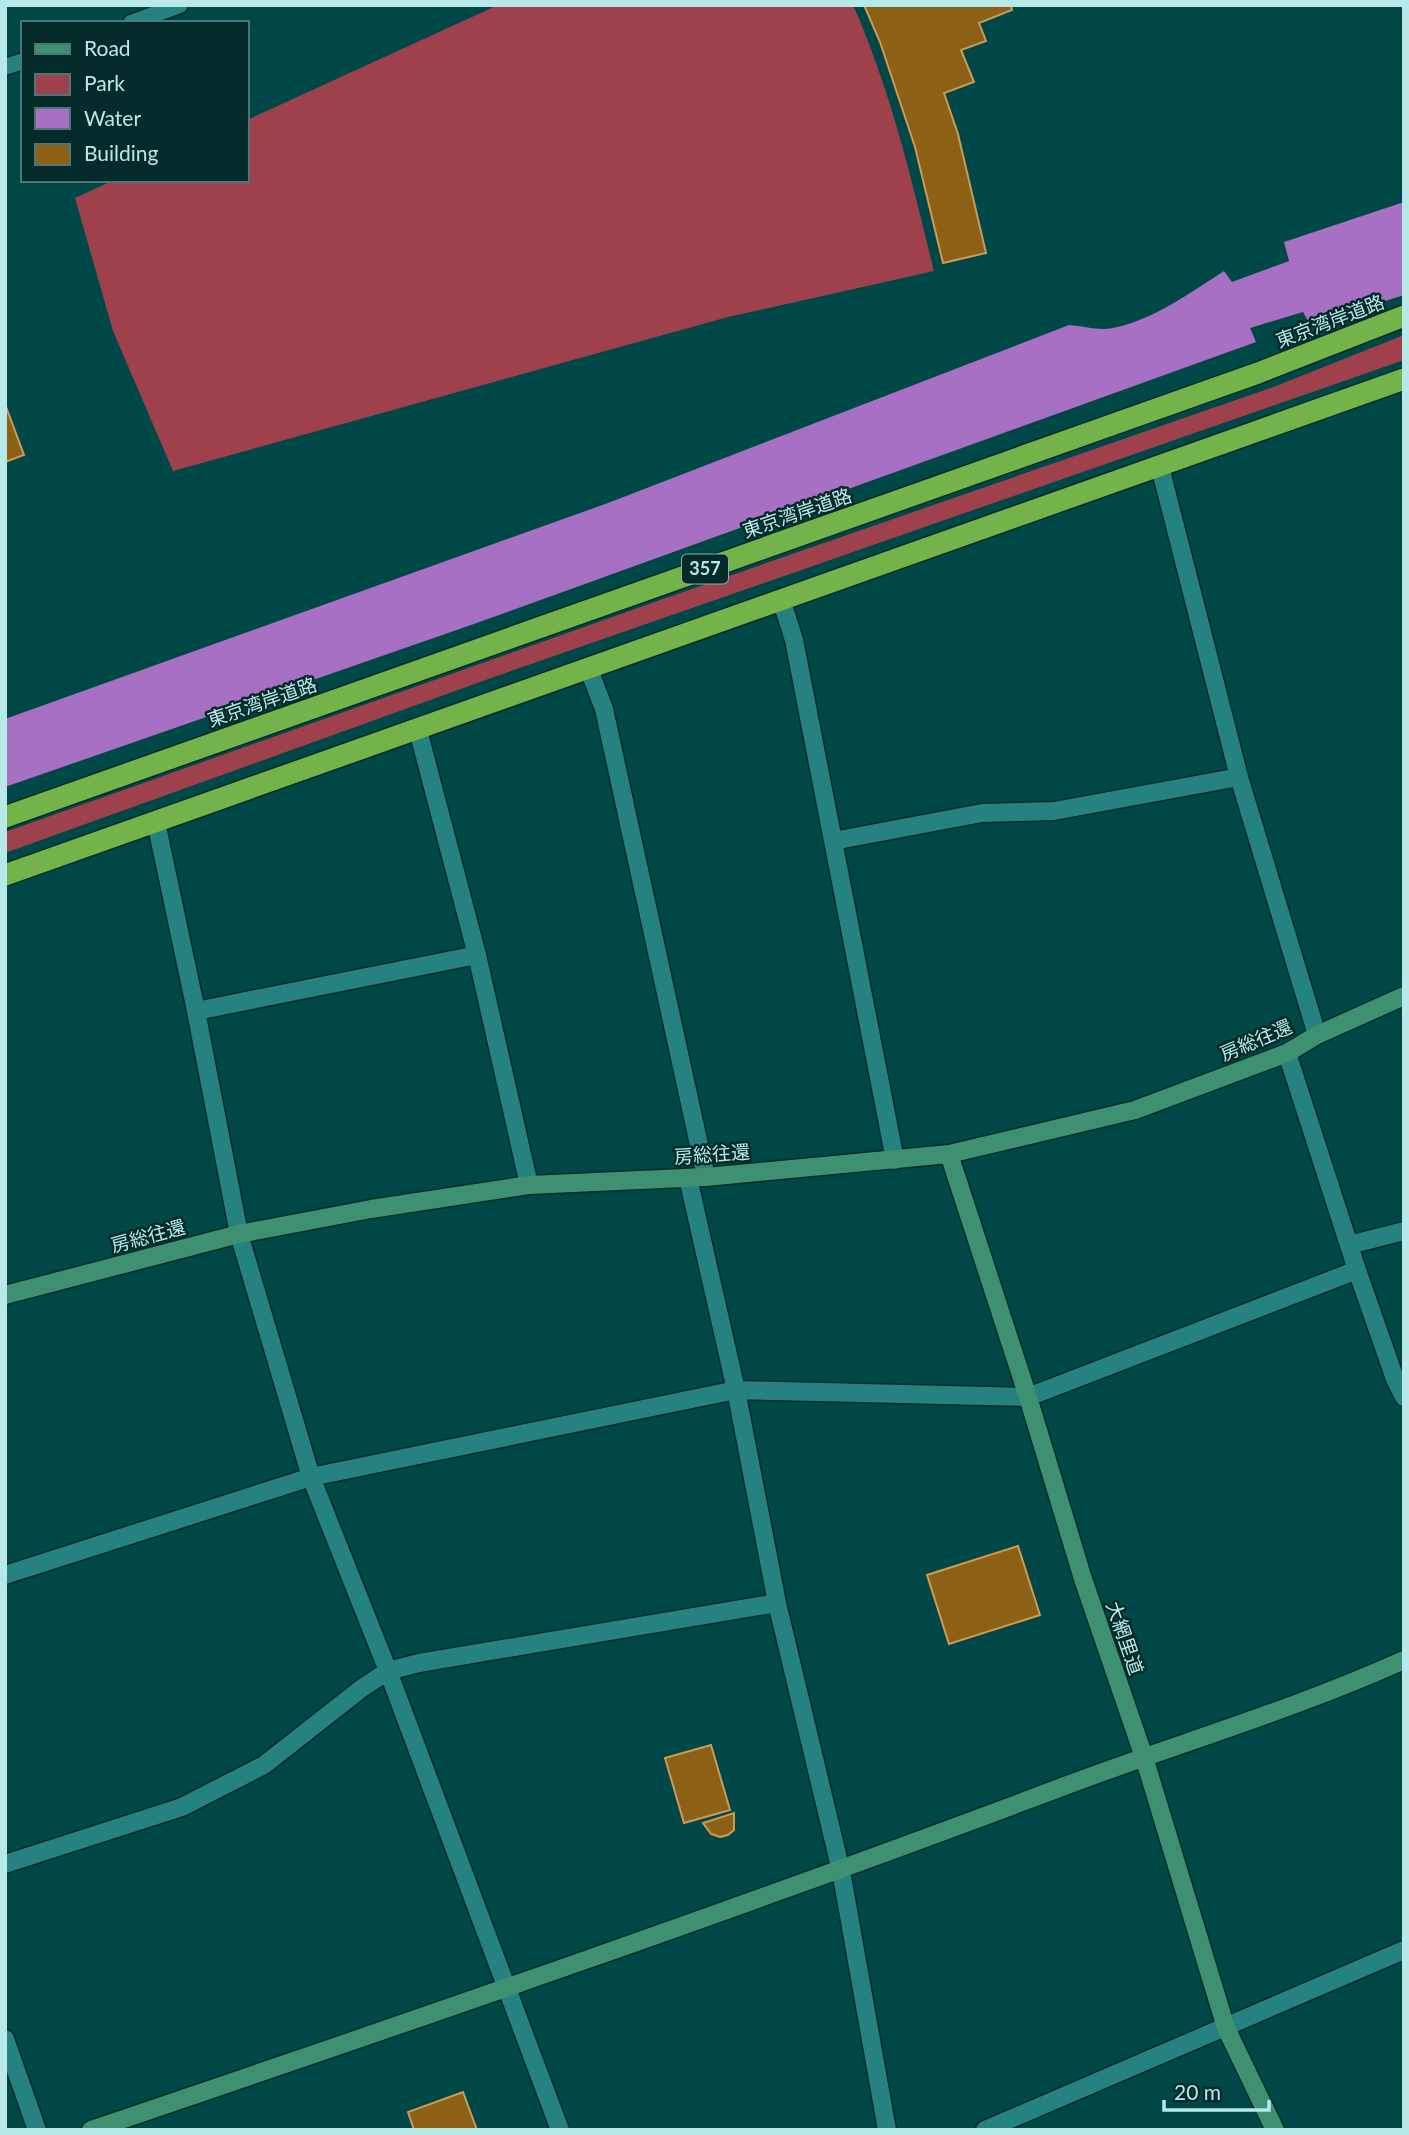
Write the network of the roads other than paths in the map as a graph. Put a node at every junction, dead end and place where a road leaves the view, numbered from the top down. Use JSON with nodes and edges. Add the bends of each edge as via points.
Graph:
{"nodes":[{"id":1,"x":180,"y":5,"type":"edge"},
{"id":2,"x":136,"y":21,"type":"edge"},
{"id":3,"x":1404,"y":316,"type":"edge"},
{"id":4,"x":1404,"y":379,"type":"edge"},
{"id":5,"x":1160,"y":467,"type":"junction"},
{"id":6,"x":781,"y":599,"type":"junction"},
{"id":7,"x":588,"y":667,"type":"junction"},
{"id":8,"x":418,"y":730,"type":"junction"},
{"id":9,"x":1239,"y":776,"type":"junction"},
{"id":10,"x":5,"y":817,"type":"edge"},
{"id":11,"x":156,"y":822,"type":"junction"},
{"id":12,"x":833,"y":841,"type":"junction"},
{"id":13,"x":5,"y":875,"type":"edge"},
{"id":14,"x":477,"y":955,"type":"junction"},
{"id":15,"x":1404,"y":996,"type":"edge"},
{"id":16,"x":196,"y":1011,"type":"junction"},
{"id":17,"x":1317,"y":1035,"type":"junction"},
{"id":18,"x":1287,"y":1053,"type":"junction"},
{"id":19,"x":949,"y":1154,"type":"junction"},
{"id":20,"x":895,"y":1160,"type":"junction"},
{"id":21,"x":697,"y":1177,"type":"junction"},
{"id":22,"x":529,"y":1185,"type":"junction"},
{"id":23,"x":1404,"y":1231,"type":"edge"},
{"id":24,"x":239,"y":1234,"type":"junction"},
{"id":25,"x":1349,"y":1245,"type":"junction"},
{"id":26,"x":1357,"y":1270,"type":"junction"},
{"id":27,"x":5,"y":1296,"type":"edge"},
{"id":28,"x":736,"y":1390,"type":"junction"},
{"id":29,"x":1028,"y":1397,"type":"junction"},
{"id":30,"x":1404,"y":1397,"type":"edge"},
{"id":31,"x":311,"y":1477,"type":"junction"},
{"id":32,"x":5,"y":1575,"type":"edge"},
{"id":33,"x":777,"y":1603,"type":"junction"},
{"id":34,"x":1404,"y":1660,"type":"edge"},
{"id":35,"x":388,"y":1671,"type":"junction"},
{"id":36,"x":1144,"y":1757,"type":"junction"},
{"id":37,"x":5,"y":1864,"type":"edge"},
{"id":38,"x":841,"y":1871,"type":"junction"},
{"id":39,"x":1404,"y":1950,"type":"edge"},
{"id":40,"x":507,"y":1989,"type":"junction"},
{"id":41,"x":1226,"y":2028,"type":"junction"},
{"id":42,"x":5,"y":2039,"type":"edge"},
{"id":43,"x":37,"y":2130,"type":"edge"},
{"id":44,"x":91,"y":2130,"type":"edge"},
{"id":45,"x":559,"y":2130,"type":"edge"},
{"id":46,"x":887,"y":2130,"type":"edge"},
{"id":47,"x":985,"y":2130,"type":"edge"},
{"id":48,"x":1275,"y":2130,"type":"edge"}],
"edges":[{"from":1,"to":2,"type":"lane"},
{"from":3,"to":10,"type":"highway","name":"東京湾岸道路","number":"357","via":[[1258,373]]},
{"from":4,"to":5,"type":"highway"},
{"from":5,"to":6,"type":"highway"},
{"from":5,"to":9,"type":"street"},
{"from":6,"to":7,"type":"highway"},
{"from":6,"to":12,"type":"street","via":[[794,640]]},
{"from":7,"to":8,"type":"highway"},
{"from":7,"to":21,"type":"street","via":[[604,709]]},
{"from":8,"to":11,"type":"highway"},
{"from":8,"to":14,"type":"street"},
{"from":9,"to":12,"type":"street","via":[[1054,811],[982,813]]},
{"from":9,"to":17,"type":"street"},
{"from":11,"to":13,"type":"highway"},
{"from":11,"to":16,"type":"street"},
{"from":12,"to":20,"type":"street"},
{"from":14,"to":16,"type":"street"},
{"from":14,"to":22,"type":"street"},
{"from":15,"to":17,"type":"street","name":"房総往還"},
{"from":16,"to":24,"type":"street"},
{"from":17,"to":18,"type":"street","name":"房総往還"},
{"from":18,"to":19,"type":"street","name":"房総往還","via":[[1135,1110]]},
{"from":18,"to":25,"type":"street"},
{"from":19,"to":20,"type":"street","name":"房総往還"},
{"from":19,"to":29,"type":"street","name":"大網里道"},
{"from":20,"to":21,"type":"street","name":"房総往還"},
{"from":21,"to":22,"type":"street","name":"房総往還"},
{"from":21,"to":28,"type":"street"},
{"from":22,"to":24,"type":"street","name":"房総往還"},
{"from":23,"to":25,"type":"street"},
{"from":24,"to":27,"type":"street","name":"房総往還"},
{"from":24,"to":31,"type":"street"},
{"from":25,"to":26,"type":"street"},
{"from":26,"to":29,"type":"street"},
{"from":26,"to":30,"type":"street"},
{"from":28,"to":29,"type":"street"},
{"from":28,"to":31,"type":"street"},
{"from":28,"to":33,"type":"street"},
{"from":29,"to":36,"type":"street","name":"大網里道"},
{"from":31,"to":32,"type":"street"},
{"from":31,"to":35,"type":"street"},
{"from":33,"to":35,"type":"street","via":[[419,1662]]},
{"from":33,"to":38,"type":"street"},
{"from":34,"to":36,"type":"street","via":[[1252,1721]]},
{"from":35,"to":37,"type":"street","via":[[264,1765],[204,1797]]},
{"from":35,"to":40,"type":"street"},
{"from":36,"to":38,"type":"street"},
{"from":36,"to":41,"type":"street","name":"大網里道"},
{"from":38,"to":40,"type":"street"},
{"from":38,"to":46,"type":"street"},
{"from":39,"to":41,"type":"street"},
{"from":40,"to":44,"type":"street"},
{"from":40,"to":45,"type":"street"},
{"from":41,"to":47,"type":"street"},
{"from":41,"to":48,"type":"street","name":"大網里道"},
{"from":42,"to":43,"type":"street"}]}
